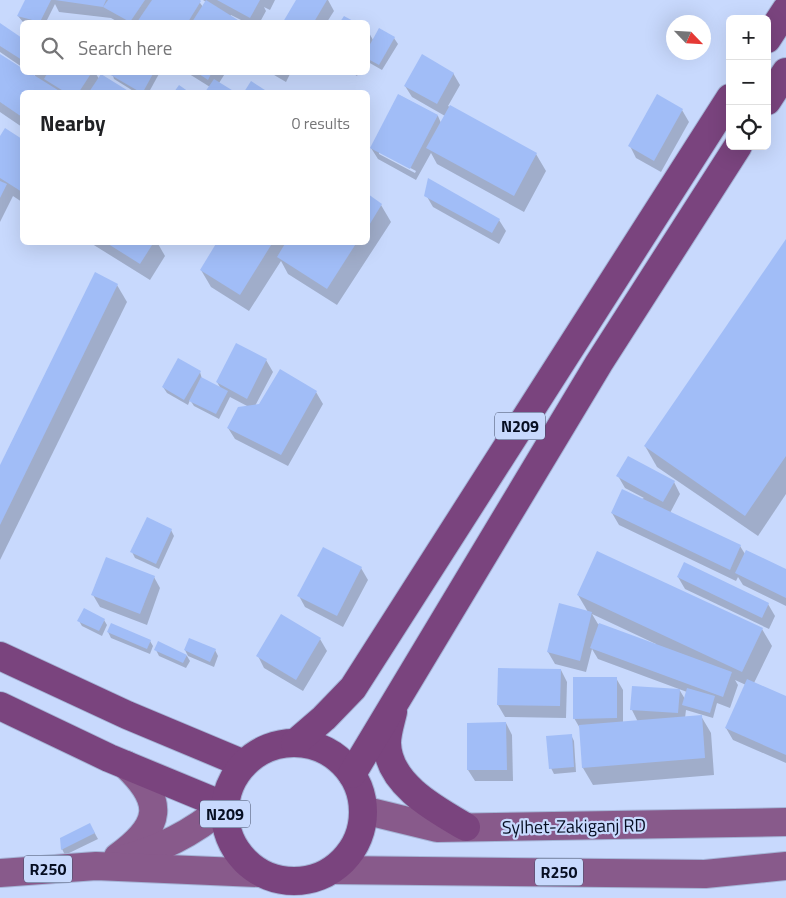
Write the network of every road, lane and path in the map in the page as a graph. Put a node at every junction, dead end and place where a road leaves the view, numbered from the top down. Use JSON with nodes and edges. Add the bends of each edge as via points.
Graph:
{"nodes":[{"id":1,"x":786,"y":10,"type":"edge"},
{"id":2,"x":771,"y":33,"type":"edge"},
{"id":3,"x":786,"y":72,"type":"edge"},
{"id":4,"x":771,"y":95,"type":"edge"},
{"id":5,"x":726,"y":104,"type":"edge"},
{"id":6,"x":735,"y":150,"type":"edge"},
{"id":7,"x":0,"y":656,"type":"edge"},
{"id":8,"x":399,"y":694,"type":"junction"},
{"id":9,"x":0,"y":706,"type":"edge"},
{"id":10,"x":295,"y":742,"type":"junction"},
{"id":11,"x":244,"y":764,"type":"junction"},
{"id":12,"x":126,"y":765,"type":"junction"},
{"id":13,"x":352,"y":774,"type":"junction"},
{"id":14,"x":224,"y":806,"type":"junction"},
{"id":15,"x":363,"y":810,"type":"junction"},
{"id":16,"x":786,"y":822,"type":"edge"},
{"id":17,"x":466,"y":828,"type":"junction"},
{"id":18,"x":96,"y":866,"type":"junction"},
{"id":19,"x":786,"y":866,"type":"edge"},
{"id":20,"x":333,"y":870,"type":"junction"},
{"id":21,"x":0,"y":873,"type":"edge"},
{"id":22,"x":259,"y":873,"type":"junction"}],
"edges":[{"from":1,"to":2,"type":"highway"},
{"from":3,"to":4,"type":"highway"},
{"from":5,"to":10,"type":"highway","number":"N209","via":[[353,688]]},
{"from":6,"to":8,"type":"highway","number":"N209","via":[[600,363]]},
{"from":7,"to":11,"type":"highway","via":[[127,715]]},
{"from":8,"to":13,"type":"highway","number":"N209"},
{"from":8,"to":17,"type":"highway","via":[[387,742],[391,760],[415,793]]},
{"from":9,"to":12,"type":"highway","number":"N209"},
{"from":10,"to":11,"type":"highway","number":"N209","via":[[259,752]]},
{"from":10,"to":13,"type":"highway","number":"N209","via":[[318,746],[337,757]]},
{"from":11,"to":14,"type":"highway","number":"N209","via":[[231,783]]},
{"from":12,"to":14,"type":"highway","number":"N209"},
{"from":12,"to":18,"type":"main road","via":[[152,795],[154,810],[147,832],[135,845],[118,857]]},
{"from":13,"to":15,"type":"highway","number":"N209","via":[[360,791]]},
{"from":14,"to":18,"type":"main road","number":"R250","via":[[210,819],[153,850]]},
{"from":14,"to":22,"type":"highway","number":"N209","via":[[232,845],[244,862]]},
{"from":15,"to":17,"type":"main road","name":"Sylhet-Zakiganj RD","via":[[438,828]]},
{"from":15,"to":20,"type":"highway","number":"N209","via":[[360,833],[349,854]]},
{"from":16,"to":17,"type":"main road","name":"Sylhet-Zakiganj RD"},
{"from":18,"to":21,"type":"main road","number":"R250"},
{"from":18,"to":22,"type":"main road","number":"R250"},
{"from":19,"to":20,"type":"main road","number":"R250","via":[[706,874]]},
{"from":20,"to":22,"type":"highway","number":"N209","via":[[316,879],[296,882],[277,880]]}]}
